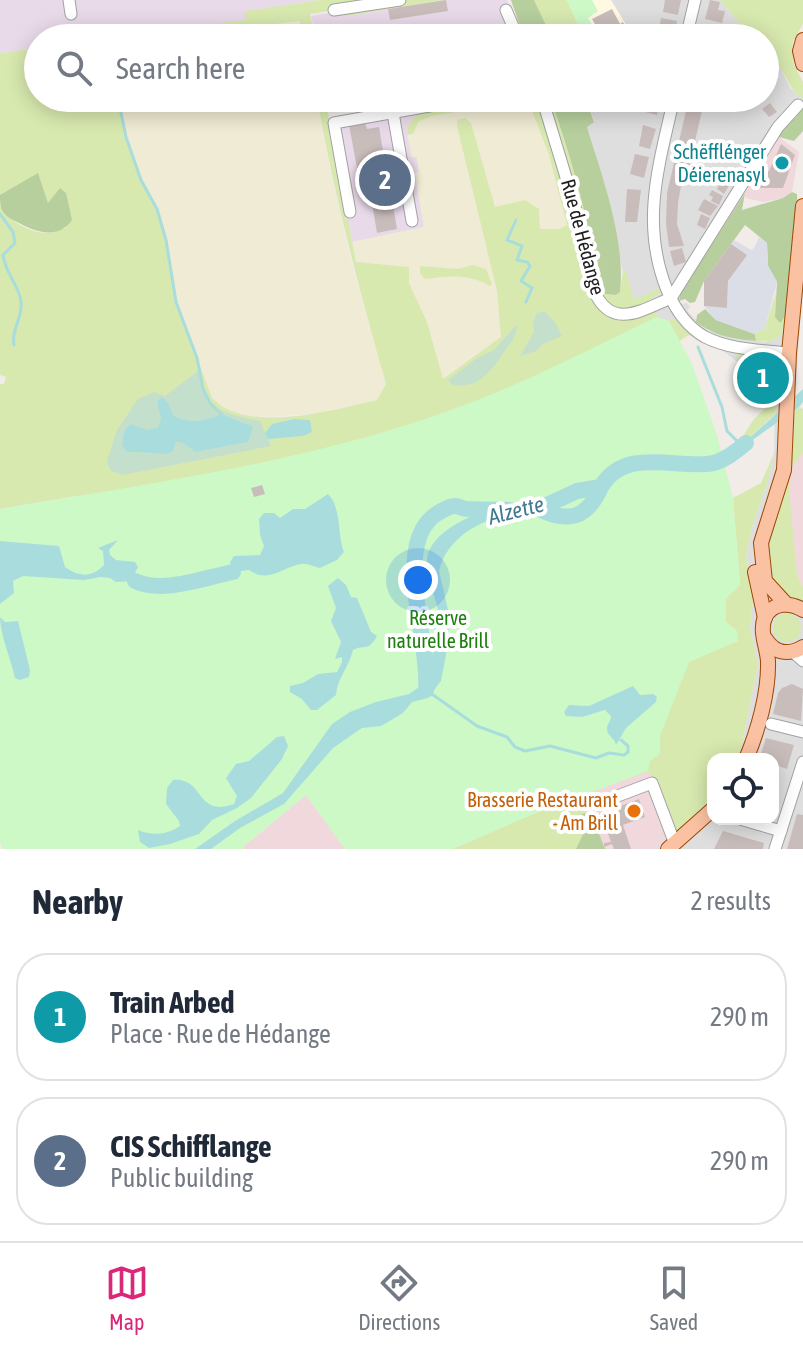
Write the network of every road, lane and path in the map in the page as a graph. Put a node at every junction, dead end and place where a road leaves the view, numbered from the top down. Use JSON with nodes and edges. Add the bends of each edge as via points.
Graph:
{"nodes":[{"id":1,"x":69,"y":0,"type":"edge"},
{"id":2,"x":400,"y":0,"type":"edge"},
{"id":3,"x":695,"y":0,"type":"edge"},
{"id":4,"x":334,"y":10,"type":"dead end"},
{"id":5,"x":506,"y":10,"type":"dead end"},
{"id":6,"x":71,"y":14,"type":"dead end"},
{"id":7,"x":512,"y":24,"type":"edge"},
{"id":8,"x":689,"y":24,"type":"edge"},
{"id":9,"x":803,"y":40,"type":"edge"},
{"id":10,"x":803,"y":64,"type":"edge"},
{"id":11,"x":798,"y":105,"type":"dead end"},
{"id":12,"x":398,"y":112,"type":"edge"},
{"id":13,"x":547,"y":112,"type":"edge"},
{"id":14,"x":671,"y":112,"type":"edge"},
{"id":15,"x":393,"y":113,"type":"junction"},
{"id":16,"x":803,"y":206,"type":"edge"},
{"id":17,"x":350,"y":212,"type":"dead end"},
{"id":18,"x":412,"y":221,"type":"dead end"},
{"id":19,"x":803,"y":246,"type":"edge"},
{"id":20,"x":795,"y":294,"type":"junction"},
{"id":21,"x":671,"y":298,"type":"junction"},
{"id":22,"x":789,"y":353,"type":"junction"},
{"id":23,"x":785,"y":424,"type":"junction"},
{"id":24,"x":797,"y":606,"type":"edge"},
{"id":25,"x":765,"y":618,"type":"junction"},
{"id":26,"x":765,"y":638,"type":"junction"},
{"id":27,"x":796,"y":653,"type":"edge"},
{"id":28,"x":766,"y":683,"type":"junction"},
{"id":29,"x":771,"y":724,"type":"dead end"},
{"id":30,"x":803,"y":732,"type":"edge"},
{"id":31,"x":748,"y":753,"type":"edge"},
{"id":32,"x":803,"y":762,"type":"edge"},
{"id":33,"x":599,"y":803,"type":"dead end"},
{"id":34,"x":707,"y":815,"type":"edge"},
{"id":35,"x":760,"y":825,"type":"edge"},
{"id":36,"x":781,"y":831,"type":"junction"},
{"id":37,"x":672,"y":847,"type":"edge"},
{"id":38,"x":775,"y":849,"type":"edge"}],
"edges":[{"from":1,"to":6,"type":"street"},
{"from":2,"to":4,"type":"street"},
{"from":3,"to":8,"type":"street"},
{"from":5,"to":7,"type":"street"},
{"from":9,"to":10,"type":"main road"},
{"from":11,"to":21,"type":"street","via":[[778,127]]},
{"from":12,"to":15,"type":"street"},
{"from":13,"to":21,"type":"street","name":"Rue de Hédange","via":[[600,302],[628,315]]},
{"from":14,"to":21,"type":"street","via":[[652,212],[656,257]]},
{"from":15,"to":17,"type":"street","via":[[334,123]]},
{"from":15,"to":18,"type":"street"},
{"from":16,"to":20,"type":"main road"},
{"from":19,"to":20,"type":"main road"},
{"from":20,"to":22,"type":"main road"},
{"from":21,"to":22,"type":"street","via":[[683,318],[704,336],[734,347]]},
{"from":22,"to":23,"type":"main road"},
{"from":23,"to":24,"type":"main road","via":[[784,470],[760,555],[765,581]]},
{"from":23,"to":25,"type":"main road","via":[[754,542]]},
{"from":24,"to":25,"type":"main road","via":[[773,608]]},
{"from":25,"to":26,"type":"main road"},
{"from":26,"to":27,"type":"main road","via":[[773,648]]},
{"from":26,"to":28,"type":"main road"},
{"from":27,"to":28,"type":"main road","via":[[776,664]]},
{"from":28,"to":31,"type":"main road"},
{"from":29,"to":30,"type":"street"},
{"from":32,"to":36,"type":"street"},
{"from":33,"to":37,"type":"street","via":[[652,783]]},
{"from":34,"to":37,"type":"main road"},
{"from":35,"to":36,"type":"street"},
{"from":36,"to":38,"type":"street"}]}
